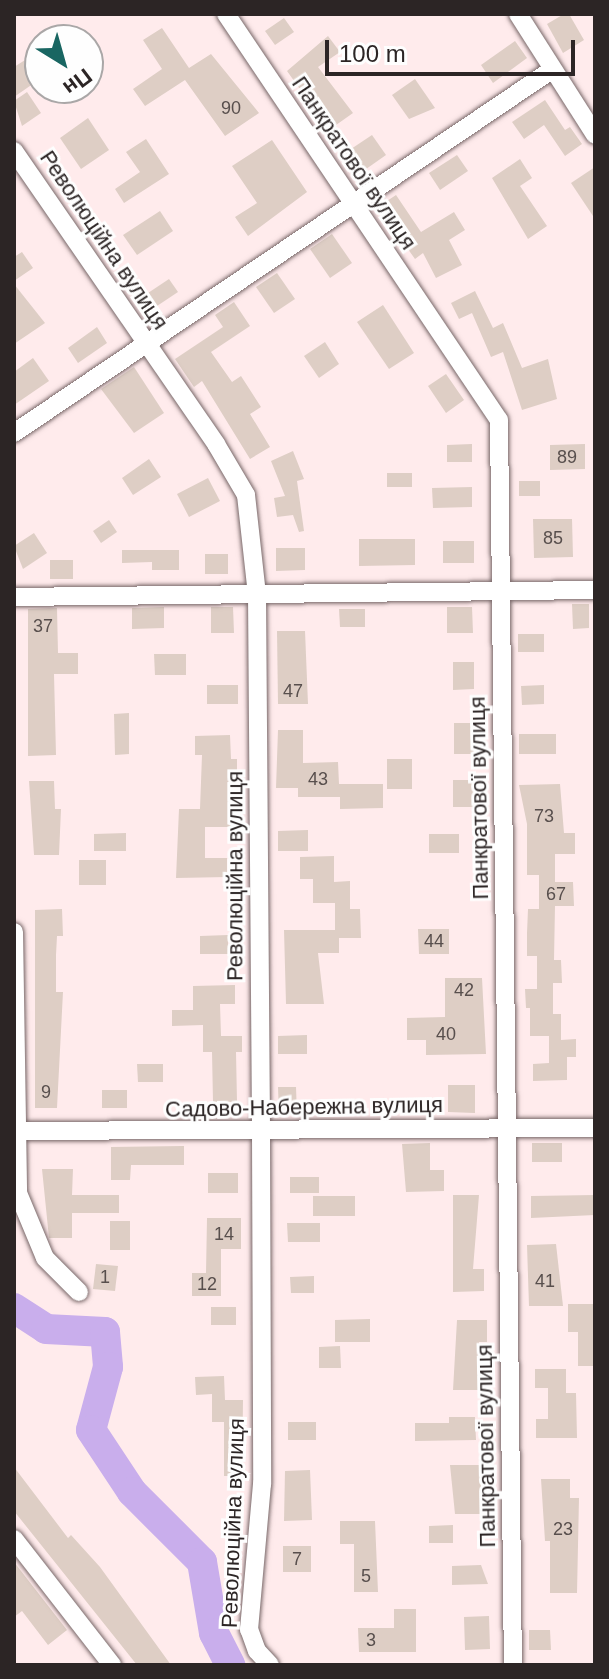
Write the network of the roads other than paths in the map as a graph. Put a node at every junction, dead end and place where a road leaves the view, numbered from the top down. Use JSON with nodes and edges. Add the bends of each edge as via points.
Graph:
{"nodes":[{"id":1,"x":226,"y":14,"type":"edge"},
{"id":2,"x":518,"y":14,"type":"edge"},
{"id":3,"x":553,"y":69,"type":"junction"},
{"id":4,"x":595,"y":135,"type":"edge"},
{"id":5,"x":14,"y":151,"type":"edge"},
{"id":6,"x":352,"y":203,"type":"junction"},
{"id":7,"x":145,"y":343,"type":"junction"},
{"id":8,"x":14,"y":433,"type":"edge"},
{"id":9,"x":595,"y":590,"type":"edge"},
{"id":10,"x":501,"y":591,"type":"junction"},
{"id":11,"x":257,"y":594,"type":"junction"},
{"id":12,"x":14,"y":597,"type":"edge"},
{"id":13,"x":14,"y":932,"type":"edge"},
{"id":14,"x":506,"y":1128,"type":"junction"},
{"id":15,"x":595,"y":1128,"type":"edge"},
{"id":16,"x":15,"y":1131,"type":"edge"},
{"id":17,"x":261,"y":1133,"type":"junction"},
{"id":18,"x":79,"y":1292,"type":"dead end"},
{"id":19,"x":14,"y":1539,"type":"edge"},
{"id":20,"x":112,"y":1665,"type":"edge"},
{"id":21,"x":270,"y":1665,"type":"edge"},
{"id":22,"x":513,"y":1665,"type":"edge"}],
"edges":[{"from":1,"to":6,"type":"street","name":"Панкратової вулиця"},
{"from":2,"to":3,"type":"street"},
{"from":3,"to":4,"type":"street"},
{"from":3,"to":6,"type":"street"},
{"from":5,"to":7,"type":"street","name":"Революційна вулиця"},
{"from":6,"to":7,"type":"street"},
{"from":6,"to":10,"type":"street","name":"Панкратової вулиця","via":[[499,420]]},
{"from":7,"to":8,"type":"street"},
{"from":7,"to":11,"type":"street","name":"Революційна вулиця","via":[[246,495]]},
{"from":9,"to":10,"type":"street"},
{"from":10,"to":11,"type":"street"},
{"from":10,"to":14,"type":"street","name":"Панкратової вулиця"},
{"from":11,"to":12,"type":"street"},
{"from":11,"to":17,"type":"street","name":"Революційна вулиця"},
{"from":13,"to":16,"type":"street"},
{"from":14,"to":15,"type":"street","name":"Садово-Набережна вулиця"},
{"from":14,"to":17,"type":"street","name":"Садово-Набережна вулиця"},
{"from":14,"to":22,"type":"street","name":"Панкратової вулиця"},
{"from":16,"to":17,"type":"street","name":"Садово-Набережна вулиця"},
{"from":16,"to":18,"type":"street","via":[[24,1216],[45,1258]]},
{"from":17,"to":21,"type":"street","name":"Революційна вулиця","via":[[262,1484],[249,1629],[257,1651]]},
{"from":19,"to":20,"type":"street"}]}
